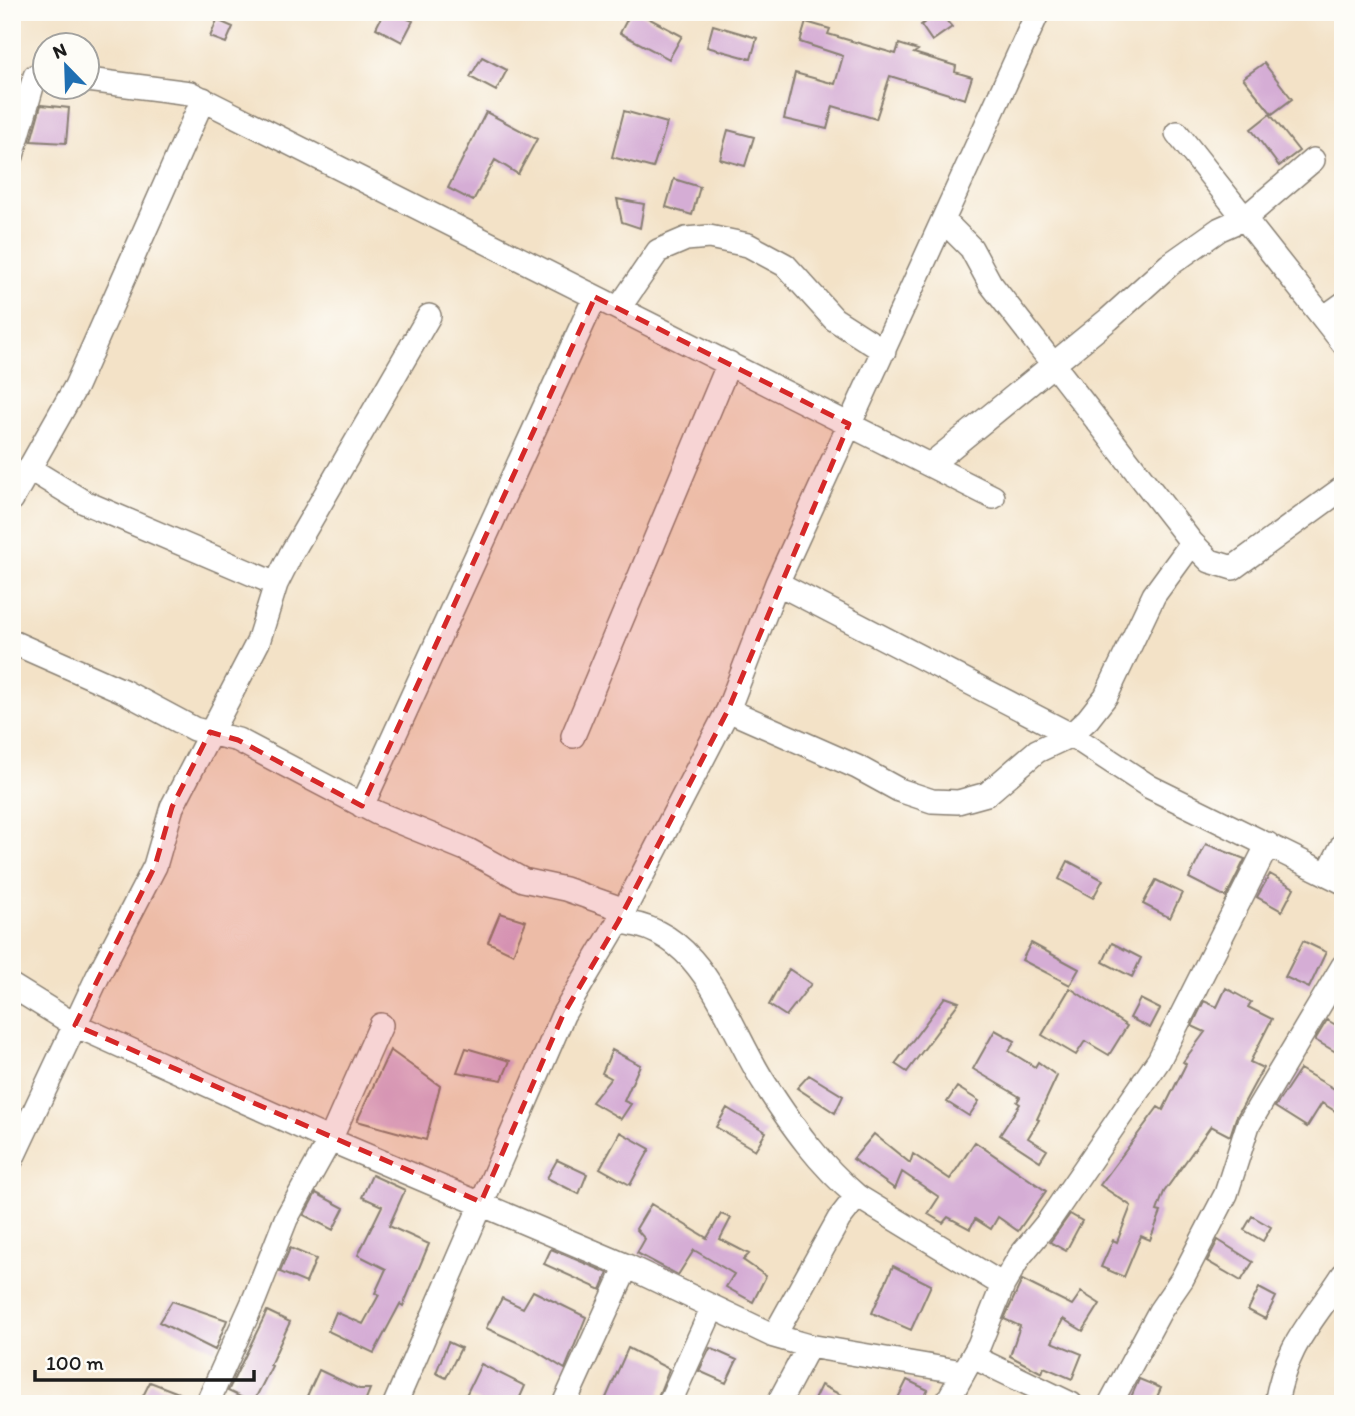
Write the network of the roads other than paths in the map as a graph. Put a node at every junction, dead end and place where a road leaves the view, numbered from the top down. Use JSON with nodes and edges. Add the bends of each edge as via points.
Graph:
{"nodes":[{"id":1,"x":1038,"y":12,"type":"edge"},
{"id":2,"x":31,"y":76,"type":"edge"},
{"id":3,"x":102,"y":82,"type":"edge"},
{"id":4,"x":203,"y":99,"type":"junction"},
{"id":5,"x":1177,"y":133,"type":"dead end"},
{"id":6,"x":12,"y":156,"type":"edge"},
{"id":7,"x":1313,"y":160,"type":"dead end"},
{"id":8,"x":1245,"y":218,"type":"junction"},
{"id":9,"x":943,"y":220,"type":"junction"},
{"id":10,"x":596,"y":297,"type":"junction"},
{"id":11,"x":620,"y":308,"type":"junction"},
{"id":12,"x":1334,"y":310,"type":"edge"},
{"id":13,"x":429,"y":316,"type":"dead end"},
{"id":14,"x":1343,"y":343,"type":"edge"},
{"id":15,"x":884,"y":351,"type":"junction"},
{"id":16,"x":729,"y":363,"type":"junction"},
{"id":17,"x":1053,"y":364,"type":"junction"},
{"id":18,"x":849,"y":424,"type":"junction"},
{"id":19,"x":930,"y":465,"type":"junction"},
{"id":20,"x":23,"y":469,"type":"edge"},
{"id":21,"x":1343,"y":488,"type":"edge"},
{"id":22,"x":993,"y":497,"type":"dead end"},
{"id":23,"x":12,"y":499,"type":"edge"},
{"id":24,"x":1192,"y":543,"type":"junction"},
{"id":25,"x":777,"y":583,"type":"junction"},
{"id":26,"x":276,"y":584,"type":"junction"},
{"id":27,"x":12,"y":642,"type":"edge"},
{"id":28,"x":728,"y":710,"type":"junction"},
{"id":29,"x":210,"y":732,"type":"junction"},
{"id":30,"x":1071,"y":735,"type":"junction"},
{"id":31,"x":573,"y":736,"type":"dead end"},
{"id":32,"x":362,"y":806,"type":"junction"},
{"id":33,"x":1268,"y":844,"type":"junction"},
{"id":34,"x":1343,"y":845,"type":"edge"},
{"id":35,"x":1336,"y":877,"type":"edge"},
{"id":36,"x":622,"y":916,"type":"junction"},
{"id":37,"x":1343,"y":966,"type":"edge"},
{"id":38,"x":12,"y":986,"type":"edge"},
{"id":39,"x":75,"y":1025,"type":"junction"},
{"id":40,"x":381,"y":1025,"type":"dead end"},
{"id":41,"x":330,"y":1140,"type":"junction"},
{"id":42,"x":12,"y":1159,"type":"edge"},
{"id":43,"x":857,"y":1196,"type":"junction"},
{"id":44,"x":481,"y":1202,"type":"junction"},
{"id":45,"x":626,"y":1266,"type":"junction"},
{"id":46,"x":1343,"y":1275,"type":"edge"},
{"id":47,"x":1003,"y":1285,"type":"junction"},
{"id":48,"x":712,"y":1309,"type":"junction"},
{"id":49,"x":774,"y":1336,"type":"junction"},
{"id":50,"x":809,"y":1346,"type":"junction"},
{"id":51,"x":968,"y":1365,"type":"junction"},
{"id":52,"x":207,"y":1404,"type":"edge"},
{"id":53,"x":395,"y":1404,"type":"edge"},
{"id":54,"x":564,"y":1404,"type":"edge"},
{"id":55,"x":668,"y":1404,"type":"edge"},
{"id":56,"x":778,"y":1404,"type":"edge"},
{"id":57,"x":946,"y":1404,"type":"edge"},
{"id":58,"x":1071,"y":1404,"type":"edge"},
{"id":59,"x":1110,"y":1404,"type":"edge"},
{"id":60,"x":1276,"y":1404,"type":"edge"}],
"edges":[{"from":1,"to":9,"type":"street"},
{"from":2,"to":6,"type":"street"},
{"from":3,"to":4,"type":"street","via":[[190,93]]},
{"from":4,"to":10,"type":"street"},
{"from":4,"to":20,"type":"street","via":[[76,386]]},
{"from":5,"to":8,"type":"street"},
{"from":7,"to":8,"type":"street"},
{"from":8,"to":12,"type":"street"},
{"from":8,"to":17,"type":"street","via":[[1220,229],[1169,265]]},
{"from":9,"to":15,"type":"street"},
{"from":9,"to":17,"type":"street","via":[[971,248],[990,282]]},
{"from":10,"to":11,"type":"street"},
{"from":10,"to":32,"type":"street"},
{"from":11,"to":15,"type":"street","via":[[658,251],[686,239],[709,236],[748,245],[785,265],[834,319]]},
{"from":11,"to":16,"type":"street"},
{"from":12,"to":14,"type":"street"},
{"from":13,"to":26,"type":"street"},
{"from":15,"to":18,"type":"street"},
{"from":16,"to":18,"type":"street"},
{"from":16,"to":31,"type":"street"},
{"from":17,"to":19,"type":"street"},
{"from":17,"to":24,"type":"street"},
{"from":18,"to":19,"type":"street"},
{"from":18,"to":25,"type":"street"},
{"from":19,"to":22,"type":"street"},
{"from":20,"to":23,"type":"street"},
{"from":20,"to":26,"type":"street","via":[[84,502]]},
{"from":21,"to":24,"type":"street","via":[[1233,568],[1210,561]]},
{"from":24,"to":30,"type":"street","via":[[1154,595],[1106,696]]},
{"from":25,"to":28,"type":"street"},
{"from":25,"to":30,"type":"street"},
{"from":26,"to":29,"type":"street","via":[[258,642]]},
{"from":27,"to":29,"type":"street","via":[[123,691],[175,721]]},
{"from":28,"to":30,"type":"street","via":[[932,801],[958,802],[987,794],[1037,751]]},
{"from":28,"to":36,"type":"street"},
{"from":29,"to":32,"type":"street","via":[[238,740]]},
{"from":29,"to":39,"type":"street","via":[[172,807],[155,866]]},
{"from":30,"to":33,"type":"street","via":[[1150,787]]},
{"from":32,"to":36,"type":"street","via":[[468,850],[523,880],[565,889]]},
{"from":33,"to":35,"type":"street"},
{"from":33,"to":47,"type":"street","via":[[1159,1060]]},
{"from":34,"to":35,"type":"street"},
{"from":36,"to":43,"type":"street","via":[[657,929],[683,950],[713,989],[764,1083],[801,1139]]},
{"from":36,"to":44,"type":"street","via":[[563,1015]]},
{"from":37,"to":59,"type":"street","via":[[1248,1125],[1226,1194]]},
{"from":38,"to":39,"type":"street"},
{"from":39,"to":41,"type":"street"},
{"from":39,"to":42,"type":"street"},
{"from":40,"to":41,"type":"street"},
{"from":41,"to":44,"type":"street"},
{"from":41,"to":52,"type":"street","via":[[286,1219]]},
{"from":43,"to":47,"type":"street"},
{"from":43,"to":49,"type":"street","via":[[839,1219]]},
{"from":44,"to":45,"type":"street"},
{"from":44,"to":53,"type":"street"},
{"from":45,"to":48,"type":"street"},
{"from":45,"to":54,"type":"street"},
{"from":46,"to":60,"type":"street","via":[[1294,1346],[1284,1366]]},
{"from":47,"to":51,"type":"street"},
{"from":48,"to":49,"type":"street"},
{"from":48,"to":55,"type":"street"},
{"from":49,"to":50,"type":"street"},
{"from":50,"to":51,"type":"street"},
{"from":50,"to":56,"type":"street"},
{"from":51,"to":57,"type":"street"},
{"from":51,"to":58,"type":"street"}]}
